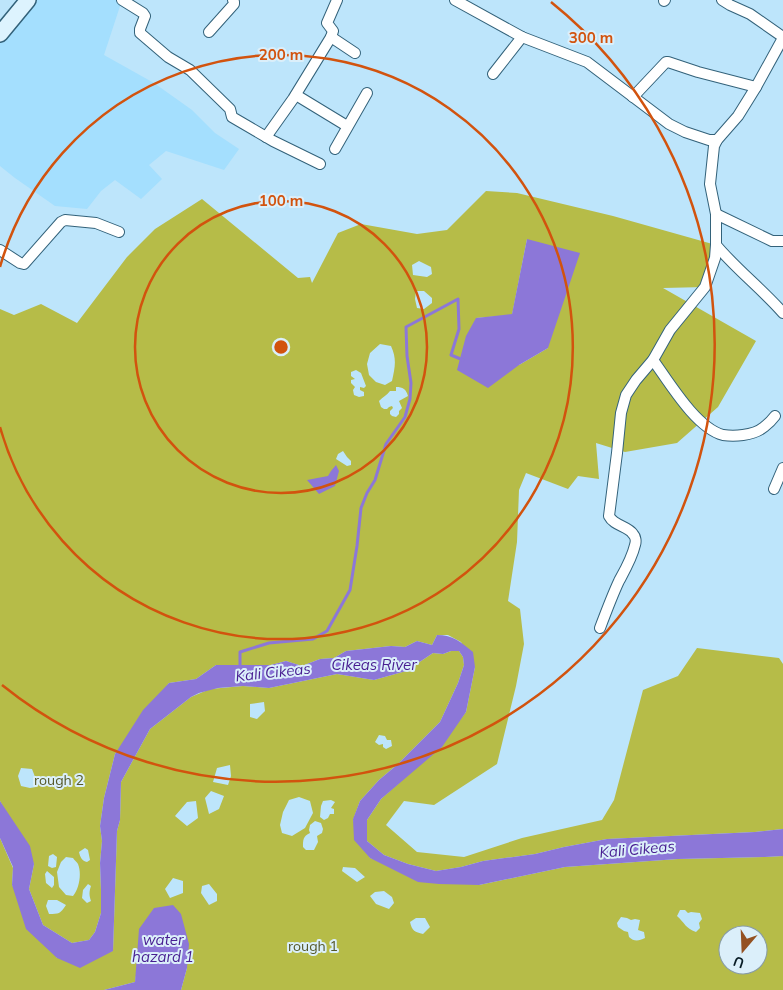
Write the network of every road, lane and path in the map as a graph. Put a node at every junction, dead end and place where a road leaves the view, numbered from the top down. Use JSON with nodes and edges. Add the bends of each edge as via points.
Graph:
{"nodes":[{"id":1,"x":28,"y":0,"type":"edge"},
{"id":2,"x":122,"y":0,"type":"edge"},
{"id":3,"x":233,"y":0,"type":"edge"},
{"id":4,"x":337,"y":0,"type":"edge"},
{"id":5,"x":455,"y":0,"type":"edge"},
{"id":6,"x":722,"y":0,"type":"edge"},
{"id":7,"x":472,"y":4,"type":"edge"},
{"id":8,"x":209,"y":32,"type":"dead end"},
{"id":9,"x":0,"y":34,"type":"edge"},
{"id":10,"x":522,"y":37,"type":"junction"},
{"id":11,"x":331,"y":38,"type":"junction"},
{"id":12,"x":783,"y":38,"type":"edge"},
{"id":13,"x":355,"y":53,"type":"dead end"},
{"id":14,"x":494,"y":74,"type":"dead end"},
{"id":15,"x":756,"y":87,"type":"junction"},
{"id":16,"x":366,"y":93,"type":"dead end"},
{"id":17,"x":296,"y":95,"type":"junction"},
{"id":18,"x":633,"y":97,"type":"junction"},
{"id":19,"x":347,"y":126,"type":"junction"},
{"id":20,"x":266,"y":137,"type":"junction"},
{"id":21,"x":717,"y":140,"type":"junction"},
{"id":22,"x":335,"y":148,"type":"dead end"},
{"id":23,"x":320,"y":164,"type":"dead end"},
{"id":24,"x":716,"y":214,"type":"junction"},
{"id":25,"x":119,"y":232,"type":"dead end"},
{"id":26,"x":783,"y":241,"type":"edge"},
{"id":27,"x":716,"y":244,"type":"junction"},
{"id":28,"x":0,"y":250,"type":"edge"},
{"id":29,"x":783,"y":313,"type":"edge"},
{"id":30,"x":653,"y":360,"type":"junction"},
{"id":31,"x":775,"y":416,"type":"dead end"},
{"id":32,"x":783,"y":468,"type":"edge"},
{"id":33,"x":774,"y":489,"type":"dead end"},
{"id":34,"x":600,"y":628,"type":"dead end"}],
"edges":[{"from":1,"to":9,"type":"street"},
{"from":2,"to":20,"type":"street","via":[[145,16],[140,29],[143,36],[194,73],[230,109],[232,117]]},
{"from":3,"to":8,"type":"street","via":[[234,4]]},
{"from":4,"to":11,"type":"street","via":[[327,23],[333,31]]},
{"from":5,"to":7,"type":"street"},
{"from":6,"to":12,"type":"street","via":[[750,14]]},
{"from":7,"to":10,"type":"street"},
{"from":10,"to":14,"type":"street"},
{"from":10,"to":18,"type":"street","via":[[587,62]]},
{"from":11,"to":13,"type":"street"},
{"from":11,"to":17,"type":"street"},
{"from":12,"to":15,"type":"street"},
{"from":15,"to":18,"type":"street","via":[[666,62]]},
{"from":15,"to":21,"type":"street","via":[[738,116]]},
{"from":16,"to":19,"type":"street"},
{"from":17,"to":19,"type":"street"},
{"from":17,"to":20,"type":"street"},
{"from":18,"to":21,"type":"street","via":[[684,132]]},
{"from":19,"to":22,"type":"street"},
{"from":20,"to":23,"type":"street"},
{"from":21,"to":24,"type":"street","via":[[712,155],[710,184]]},
{"from":24,"to":26,"type":"street","via":[[772,241]]},
{"from":24,"to":27,"type":"street"},
{"from":25,"to":28,"type":"street","via":[[96,223],[65,220],[24,264]]},
{"from":27,"to":29,"type":"street"},
{"from":27,"to":30,"type":"street","via":[[715,258],[705,287],[670,330]]},
{"from":30,"to":31,"type":"street","via":[[696,417],[715,432],[735,436],[750,434],[763,428]]},
{"from":30,"to":34,"type":"street","via":[[626,395],[621,413],[609,516],[633,534],[635,546]]},
{"from":32,"to":33,"type":"street"}]}
